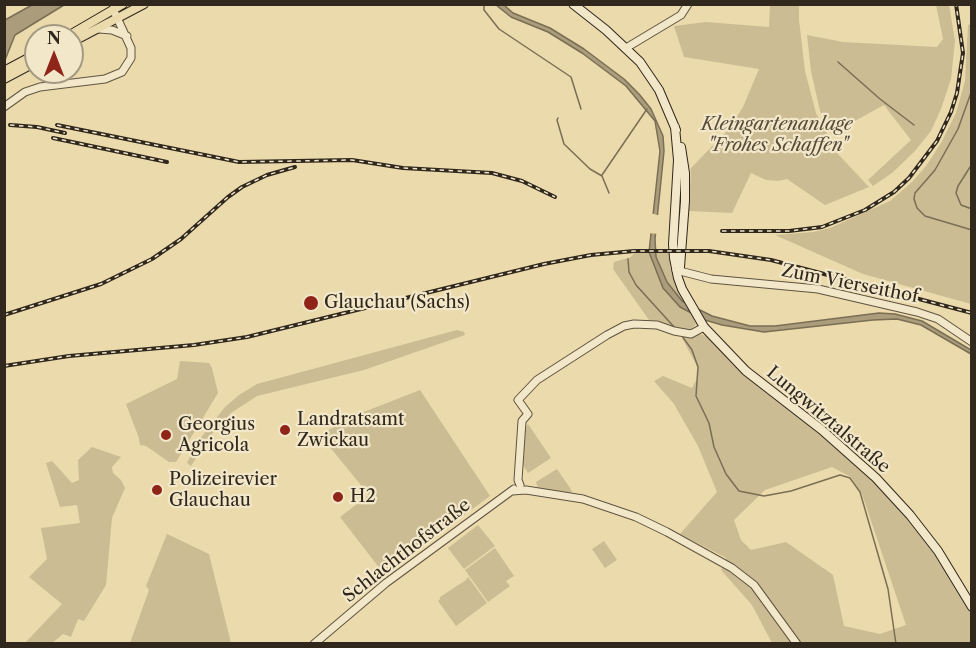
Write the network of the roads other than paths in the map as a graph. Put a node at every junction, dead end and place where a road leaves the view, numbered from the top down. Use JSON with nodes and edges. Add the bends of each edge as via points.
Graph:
{"nodes":[{"id":1,"x":123,"y":4,"type":"edge"},
{"id":2,"x":144,"y":4,"type":"edge"},
{"id":3,"x":573,"y":4,"type":"edge"},
{"id":4,"x":688,"y":4,"type":"edge"},
{"id":5,"x":116,"y":13,"type":"junction"},
{"id":6,"x":84,"y":28,"type":"edge"},
{"id":7,"x":96,"y":29,"type":"junction"},
{"id":8,"x":84,"y":36,"type":"edge"},
{"id":9,"x":127,"y":36,"type":"junction"},
{"id":10,"x":626,"y":48,"type":"junction"},
{"id":11,"x":24,"y":60,"type":"edge"},
{"id":12,"x":24,"y":68,"type":"edge"},
{"id":13,"x":4,"y":71,"type":"edge"},
{"id":14,"x":4,"y":79,"type":"edge"},
{"id":15,"x":4,"y":107,"type":"edge"},
{"id":16,"x":678,"y":270,"type":"junction"},
{"id":17,"x":702,"y":324,"type":"junction"},
{"id":18,"x":972,"y":342,"type":"edge"},
{"id":19,"x":523,"y":488,"type":"junction"},
{"id":20,"x":972,"y":607,"type":"edge"},
{"id":21,"x":314,"y":644,"type":"edge"},
{"id":22,"x":797,"y":644,"type":"edge"}],
"edges":[{"from":1,"to":5,"type":"main road"},
{"from":2,"to":5,"type":"main road"},
{"from":3,"to":10,"type":"main road","name":"Lungwitztalstraße"},
{"from":4,"to":10,"type":"street","via":[[681,15]]},
{"from":5,"to":6,"type":"main road"},
{"from":5,"to":7,"type":"main road"},
{"from":5,"to":9,"type":"street"},
{"from":7,"to":8,"type":"main road"},
{"from":7,"to":9,"type":"street"},
{"from":9,"to":15,"type":"street","via":[[131,58],[122,72],[40,87]]},
{"from":10,"to":16,"type":"main road","name":"Lungwitztalstraße","via":[[660,90],[675,128],[678,160],[673,244]]},
{"from":11,"to":13,"type":"main road"},
{"from":12,"to":14,"type":"main road"},
{"from":16,"to":17,"type":"main road","name":"Lungwitztalstraße","via":[[684,292]]},
{"from":16,"to":18,"type":"street","name":"Zum Vierseithof","via":[[711,279],[818,289],[917,312],[938,319]]},
{"from":17,"to":19,"type":"street","via":[[691,334],[657,325],[624,326],[537,380],[518,400],[528,414],[522,421],[518,480]]},
{"from":17,"to":20,"type":"main road","name":"Lungwitztalstraße","via":[[746,371],[876,478],[938,551]]},
{"from":19,"to":21,"type":"street","name":"Schlachthofstraße","via":[[512,491],[386,583]]},
{"from":19,"to":22,"type":"street","via":[[583,499],[630,514],[732,568],[754,585]]}]}
